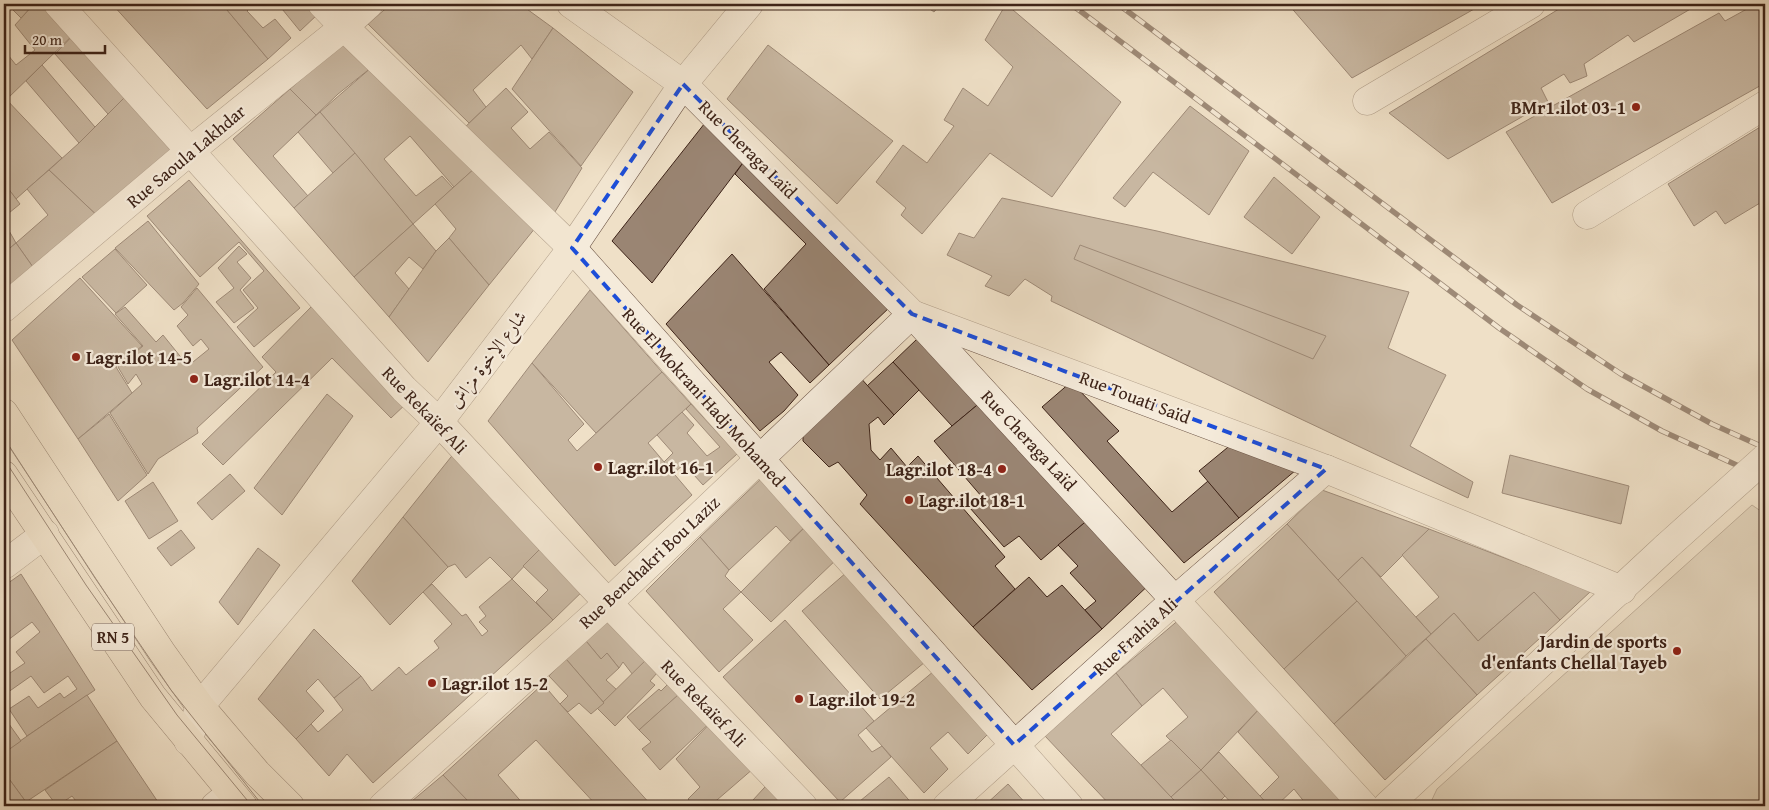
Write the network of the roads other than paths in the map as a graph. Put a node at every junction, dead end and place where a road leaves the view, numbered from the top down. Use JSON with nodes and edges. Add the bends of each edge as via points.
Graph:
{"nodes":[{"id":1,"x":58,"y":4,"type":"edge"},
{"id":2,"x":322,"y":4,"type":"edge"},
{"id":3,"x":369,"y":4,"type":"edge"},
{"id":4,"x":571,"y":4,"type":"edge"},
{"id":5,"x":749,"y":4,"type":"edge"},
{"id":6,"x":1531,"y":4,"type":"edge"},
{"id":7,"x":344,"y":27,"type":"junction"},
{"id":8,"x":683,"y":84,"type":"junction"},
{"id":9,"x":1367,"y":101,"type":"dead end"},
{"id":10,"x":1765,"y":105,"type":"edge"},
{"id":11,"x":190,"y":151,"type":"junction"},
{"id":12,"x":1587,"y":215,"type":"dead end"},
{"id":13,"x":572,"y":248,"type":"junction"},
{"id":14,"x":4,"y":308,"type":"edge"},
{"id":15,"x":912,"y":314,"type":"junction"},
{"id":16,"x":4,"y":413,"type":"edge"},
{"id":17,"x":439,"y":422,"type":"junction"},
{"id":18,"x":758,"y":458,"type":"junction"},
{"id":19,"x":1765,"y":458,"type":"edge"},
{"id":20,"x":1326,"y":469,"type":"junction"},
{"id":21,"x":4,"y":475,"type":"edge"},
{"id":22,"x":45,"y":534,"type":"junction"},
{"id":23,"x":4,"y":564,"type":"edge"},
{"id":24,"x":1622,"y":590,"type":"junction"},
{"id":25,"x":1175,"y":600,"type":"junction"},
{"id":26,"x":608,"y":603,"type":"junction"},
{"id":27,"x":200,"y":706,"type":"junction"},
{"id":28,"x":188,"y":741,"type":"junction"},
{"id":29,"x":1014,"y":745,"type":"junction"},
{"id":30,"x":230,"y":802,"type":"edge"},
{"id":31,"x":290,"y":806,"type":"edge"},
{"id":32,"x":383,"y":806,"type":"edge"},
{"id":33,"x":803,"y":806,"type":"edge"},
{"id":34,"x":947,"y":806,"type":"edge"},
{"id":35,"x":1069,"y":806,"type":"edge"},
{"id":36,"x":1364,"y":806,"type":"edge"},
{"id":37,"x":1387,"y":806,"type":"edge"}],
"edges":[{"from":1,"to":11,"type":"street","name":"Rue Rekaïef Ali"},
{"from":2,"to":7,"type":"street","name":"Rue El Mokrani Hadj Mohamed"},
{"from":3,"to":7,"type":"street","name":"Rue Saoula Lakhdar"},
{"from":4,"to":8,"type":"street","name":"Rue Cheraga Laïd"},
{"from":5,"to":8,"type":"street","name":"شارع الإخوة مزاش"},
{"from":6,"to":9,"type":"street"},
{"from":7,"to":11,"type":"street","name":"Rue Saoula Lakhdar"},
{"from":7,"to":13,"type":"street","name":"Rue El Mokrani Hadj Mohamed"},
{"from":8,"to":13,"type":"street","name":"شارع الإخوة مزاش"},
{"from":8,"to":15,"type":"street","name":"Rue Cheraga Laïd"},
{"from":10,"to":12,"type":"street"},
{"from":11,"to":14,"type":"street","name":"Rue Saoula Lakhdar"},
{"from":11,"to":17,"type":"street","name":"Rue Rekaïef Ali","via":[[404,389]]},
{"from":13,"to":17,"type":"street","name":"شارع الإخوة مزاش"},
{"from":13,"to":18,"type":"street","name":"Rue El Mokrani Hadj Mohamed"},
{"from":15,"to":18,"type":"street","name":"Rue Benchakri Bou Laziz"},
{"from":15,"to":20,"type":"street","name":"Rue Touati Saïd"},
{"from":15,"to":25,"type":"street","name":"Rue Cheraga Laïd"},
{"from":16,"to":27,"type":"main road","number":"RN 5","via":[[162,654]]},
{"from":17,"to":26,"type":"street","name":"Rue Rekaïef Ali"},
{"from":17,"to":27,"type":"street","name":"شارع الإخوة مزاش"},
{"from":18,"to":26,"type":"street","name":"Rue Benchakri Bou Laziz"},
{"from":18,"to":29,"type":"street","name":"Rue El Mokrani Hadj Mohamed"},
{"from":19,"to":24,"type":"street","bridge":true},
{"from":20,"to":24,"type":"street","name":"Rue Touati Saïd"},
{"from":20,"to":25,"type":"street","name":"Rue Frahia Ali"},
{"from":21,"to":22,"type":"main road","number":"RN 5"},
{"from":22,"to":23,"type":"street"},
{"from":22,"to":28,"type":"main road","number":"RN 5","via":[[153,697]]},
{"from":24,"to":37,"type":"street"},
{"from":25,"to":29,"type":"street","name":"Rue Frahia Ali"},
{"from":25,"to":36,"type":"street","name":"Rue Cheraga Laïd"},
{"from":26,"to":32,"type":"street","name":"Rue Benchakri Bou Laziz"},
{"from":26,"to":33,"type":"street","name":"Rue Rekaïef Ali"},
{"from":27,"to":28,"type":"street","name":"شارع الإخوة مزاش"},
{"from":27,"to":31,"type":"main road","number":"RN 5"},
{"from":28,"to":30,"type":"main road","number":"RN 5"},
{"from":29,"to":34,"type":"street","name":"Rue Frahia Ali"},
{"from":29,"to":35,"type":"street","name":"Rue El Mokrani Hadj Mohamed"}]}
